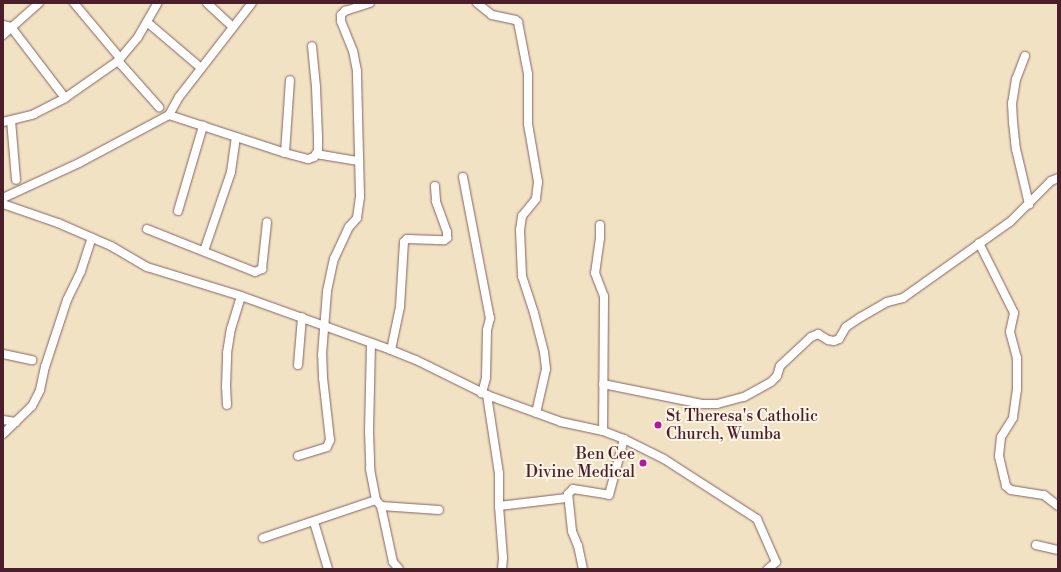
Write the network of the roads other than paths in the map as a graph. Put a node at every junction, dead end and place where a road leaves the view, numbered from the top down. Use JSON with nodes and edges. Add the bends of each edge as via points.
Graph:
{"nodes":[{"id":1,"x":39,"y":3,"type":"edge"},
{"id":2,"x":74,"y":3,"type":"edge"},
{"id":3,"x":158,"y":3,"type":"edge"},
{"id":4,"x":207,"y":3,"type":"edge"},
{"id":5,"x":252,"y":3,"type":"edge"},
{"id":6,"x":370,"y":3,"type":"edge"},
{"id":7,"x":476,"y":3,"type":"edge"},
{"id":8,"x":147,"y":22,"type":"junction"},
{"id":9,"x":7,"y":26,"type":"edge"},
{"id":10,"x":233,"y":27,"type":"junction"},
{"id":11,"x":3,"y":35,"type":"edge"},
{"id":12,"x":312,"y":46,"type":"dead end"},
{"id":13,"x":1025,"y":56,"type":"dead end"},
{"id":14,"x":119,"y":60,"type":"junction"},
{"id":15,"x":202,"y":68,"type":"junction"},
{"id":16,"x":290,"y":80,"type":"dead end"},
{"id":17,"x":65,"y":98,"type":"junction"},
{"id":18,"x":159,"y":107,"type":"dead end"},
{"id":19,"x":169,"y":115,"type":"junction"},
{"id":20,"x":11,"y":120,"type":"junction"},
{"id":21,"x":3,"y":122,"type":"edge"},
{"id":22,"x":203,"y":126,"type":"junction"},
{"id":23,"x":236,"y":137,"type":"junction"},
{"id":24,"x":285,"y":153,"type":"junction"},
{"id":25,"x":316,"y":154,"type":"junction"},
{"id":26,"x":358,"y":161,"type":"junction"},
{"id":27,"x":463,"y":177,"type":"dead end"},
{"id":28,"x":16,"y":180,"type":"dead end"},
{"id":29,"x":1056,"y":181,"type":"edge"},
{"id":30,"x":436,"y":186,"type":"dead end"},
{"id":31,"x":3,"y":198,"type":"edge"},
{"id":32,"x":3,"y":204,"type":"edge"},
{"id":33,"x":1029,"y":204,"type":"junction"},
{"id":34,"x":178,"y":211,"type":"dead end"},
{"id":35,"x":267,"y":222,"type":"dead end"},
{"id":36,"x":600,"y":225,"type":"dead end"},
{"id":37,"x":148,"y":229,"type":"dead end"},
{"id":38,"x":92,"y":238,"type":"junction"},
{"id":39,"x":978,"y":244,"type":"junction"},
{"id":40,"x":204,"y":251,"type":"junction"},
{"id":41,"x":241,"y":296,"type":"junction"},
{"id":42,"x":302,"y":317,"type":"junction"},
{"id":43,"x":324,"y":325,"type":"junction"},
{"id":44,"x":371,"y":343,"type":"junction"},
{"id":45,"x":391,"y":350,"type":"junction"},
{"id":46,"x":3,"y":354,"type":"edge"},
{"id":47,"x":32,"y":360,"type":"dead end"},
{"id":48,"x":298,"y":365,"type":"dead end"},
{"id":49,"x":603,"y":384,"type":"junction"},
{"id":50,"x":484,"y":394,"type":"junction"},
{"id":51,"x":227,"y":405,"type":"dead end"},
{"id":52,"x":536,"y":413,"type":"junction"},
{"id":53,"x":3,"y":420,"type":"edge"},
{"id":54,"x":16,"y":422,"type":"junction"},
{"id":55,"x":604,"y":431,"type":"junction"},
{"id":56,"x":3,"y":434,"type":"edge"},
{"id":57,"x":624,"y":439,"type":"junction"},
{"id":58,"x":298,"y":456,"type":"dead end"},
{"id":59,"x":567,"y":498,"type":"junction"},
{"id":60,"x":379,"y":503,"type":"junction"},
{"id":61,"x":499,"y":506,"type":"junction"},
{"id":62,"x":1058,"y":506,"type":"edge"},
{"id":63,"x":439,"y":510,"type":"dead end"},
{"id":64,"x":314,"y":522,"type":"junction"},
{"id":65,"x":263,"y":538,"type":"dead end"},
{"id":66,"x":1036,"y":545,"type":"dead end"},
{"id":67,"x":1058,"y":550,"type":"edge"},
{"id":68,"x":328,"y":569,"type":"edge"},
{"id":69,"x":399,"y":569,"type":"edge"},
{"id":70,"x":502,"y":569,"type":"edge"},
{"id":71,"x":582,"y":569,"type":"edge"},
{"id":72,"x":768,"y":569,"type":"edge"}],
"edges":[{"from":1,"to":9,"type":"street"},
{"from":2,"to":14,"type":"street"},
{"from":3,"to":8,"type":"street"},
{"from":4,"to":10,"type":"street"},
{"from":5,"to":10,"type":"street"},
{"from":6,"to":26,"type":"street","via":[[345,11],[341,15],[358,71]]},
{"from":7,"to":52,"type":"street","via":[[492,15],[518,22],[528,74],[528,124],[538,182],[536,199],[522,216],[520,230],[522,276],[534,313],[546,369]]},
{"from":8,"to":14,"type":"street"},
{"from":8,"to":15,"type":"street"},
{"from":9,"to":11,"type":"street"},
{"from":9,"to":17,"type":"street"},
{"from":10,"to":15,"type":"street"},
{"from":12,"to":25,"type":"street","via":[[316,87]]},
{"from":13,"to":33,"type":"street","via":[[1016,79],[1012,103],[1016,148]]},
{"from":14,"to":17,"type":"street"},
{"from":14,"to":18,"type":"street"},
{"from":15,"to":19,"type":"street","via":[[179,97]]},
{"from":16,"to":24,"type":"street"},
{"from":17,"to":20,"type":"street","via":[[34,114]]},
{"from":19,"to":22,"type":"street"},
{"from":19,"to":31,"type":"street","via":[[79,163]]},
{"from":20,"to":21,"type":"street"},
{"from":20,"to":28,"type":"street"},
{"from":22,"to":23,"type":"street"},
{"from":22,"to":34,"type":"street"},
{"from":23,"to":24,"type":"street"},
{"from":23,"to":40,"type":"street","via":[[230,172]]},
{"from":24,"to":25,"type":"street","via":[[308,159]]},
{"from":25,"to":26,"type":"street"},
{"from":26,"to":43,"type":"street","via":[[358,215],[349,227],[334,259],[328,284]]},
{"from":27,"to":50,"type":"street","via":[[490,318],[487,330]]},
{"from":29,"to":33,"type":"street"},
{"from":30,"to":45,"type":"street","via":[[436,201],[447,232],[446,238],[407,239],[404,242],[400,306]]},
{"from":32,"to":38,"type":"street"},
{"from":33,"to":39,"type":"street","via":[[1010,222]]},
{"from":35,"to":40,"type":"street","via":[[263,264],[259,271],[255,272]]},
{"from":36,"to":49,"type":"street","via":[[595,273],[604,296]]},
{"from":37,"to":40,"type":"street"},
{"from":38,"to":41,"type":"street","via":[[147,267]]},
{"from":38,"to":54,"type":"street","via":[[65,306],[40,390],[32,406]]},
{"from":39,"to":49,"type":"street","via":[[903,298],[888,302],[861,316],[846,327],[839,339],[828,340],[818,334],[811,337],[780,366],[777,376],[771,382],[744,397],[717,404],[702,404]]},
{"from":39,"to":62,"type":"street","via":[[1014,313],[1010,332],[1017,358],[1017,389],[1013,418],[1001,437],[999,456],[1006,486],[1011,490],[1044,495]]},
{"from":41,"to":42,"type":"street"},
{"from":41,"to":51,"type":"street","via":[[227,353]]},
{"from":42,"to":43,"type":"street"},
{"from":42,"to":48,"type":"street"},
{"from":43,"to":44,"type":"street"},
{"from":43,"to":58,"type":"street","via":[[323,378],[330,440],[327,447]]},
{"from":44,"to":45,"type":"street"},
{"from":44,"to":60,"type":"street","via":[[370,469]]},
{"from":45,"to":50,"type":"street"},
{"from":46,"to":47,"type":"street"},
{"from":49,"to":55,"type":"street"},
{"from":50,"to":52,"type":"street"},
{"from":50,"to":61,"type":"street","via":[[500,472]]},
{"from":52,"to":55,"type":"street","via":[[561,422]]},
{"from":53,"to":54,"type":"street"},
{"from":54,"to":56,"type":"street"},
{"from":55,"to":57,"type":"street"},
{"from":57,"to":59,"type":"street","via":[[609,495],[573,489]]},
{"from":57,"to":72,"type":"street","via":[[664,459],[757,519],[776,562]]},
{"from":59,"to":61,"type":"street"},
{"from":59,"to":71,"type":"street"},
{"from":60,"to":63,"type":"street"},
{"from":60,"to":64,"type":"street"},
{"from":60,"to":69,"type":"street","via":[[393,562]]},
{"from":61,"to":70,"type":"street"},
{"from":64,"to":65,"type":"street"},
{"from":64,"to":68,"type":"street"},
{"from":66,"to":67,"type":"street"}]}
